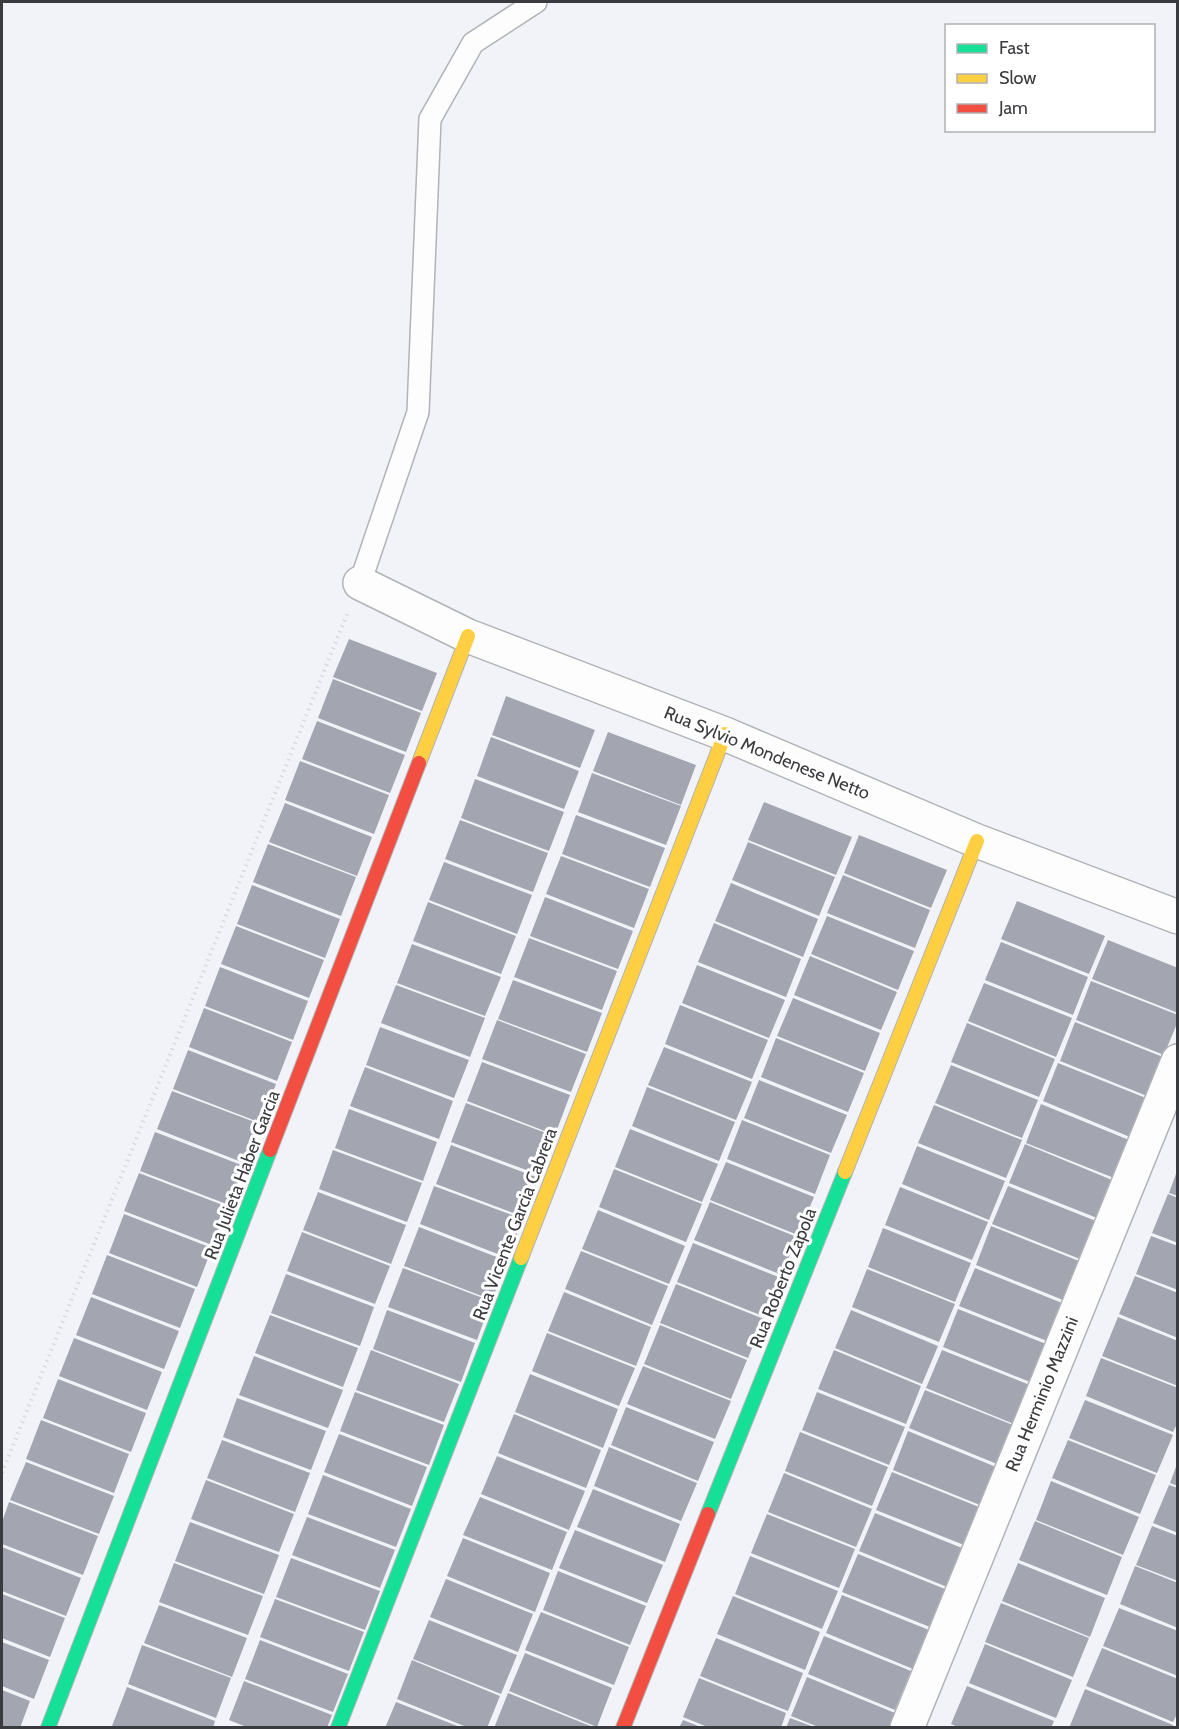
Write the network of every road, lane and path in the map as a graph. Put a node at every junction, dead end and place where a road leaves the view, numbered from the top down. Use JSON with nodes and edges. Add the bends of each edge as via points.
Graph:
{"nodes":[{"id":1,"x":536,"y":2,"type":"edge"},
{"id":2,"x":360,"y":583,"type":"junction"},
{"id":3,"x":468,"y":636,"type":"junction"},
{"id":4,"x":725,"y":734,"type":"junction"},
{"id":5,"x":977,"y":841,"type":"junction"},
{"id":6,"x":1178,"y":917,"type":"edge"},
{"id":7,"x":1178,"y":1061,"type":"edge"},
{"id":8,"x":2,"y":1473,"type":"edge"},
{"id":9,"x":48,"y":1728,"type":"edge"},
{"id":10,"x":338,"y":1728,"type":"edge"},
{"id":11,"x":623,"y":1728,"type":"edge"},
{"id":12,"x":907,"y":1728,"type":"edge"}],
"edges":[{"from":1,"to":2,"type":"lane","via":[[474,44],[430,119],[418,412]]},
{"from":2,"to":3,"type":"street","name":"Rua Sylvio Mondenese Netto"},
{"from":2,"to":8,"type":"path"},
{"from":3,"to":4,"type":"street","name":"Rua Sylvio Mondenese Netto"},
{"from":3,"to":9,"type":"street","name":"Rua Julieta Haber Garcia"},
{"from":4,"to":5,"type":"street","name":"Rua Sylvio Mondenese Netto"},
{"from":4,"to":10,"type":"street","name":"Rua Vicente Garcia Cabrera"},
{"from":5,"to":6,"type":"street","name":"Rua Sylvio Mondenese Netto"},
{"from":5,"to":11,"type":"street","name":"Rua Roberto Zapola"},
{"from":7,"to":12,"type":"street","name":"Rua Herminio Mazzini"}]}
